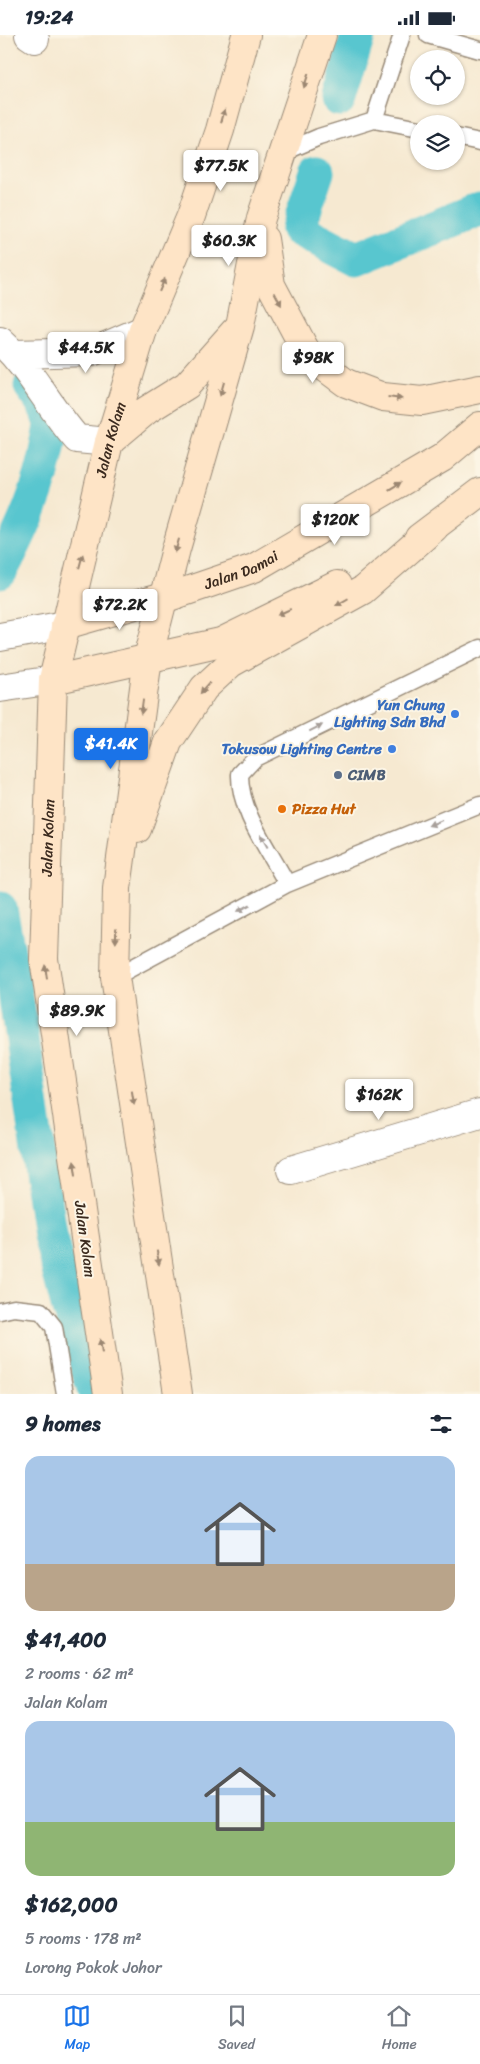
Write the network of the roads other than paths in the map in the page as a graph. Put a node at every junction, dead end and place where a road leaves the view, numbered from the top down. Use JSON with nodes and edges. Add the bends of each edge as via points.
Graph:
{"nodes":[{"id":1,"x":246,"y":35,"type":"edge"},
{"id":2,"x":322,"y":35,"type":"edge"},
{"id":3,"x":402,"y":35,"type":"edge"},
{"id":4,"x":428,"y":35,"type":"edge"},
{"id":5,"x":480,"y":49,"type":"edge"},
{"id":6,"x":374,"y":120,"type":"junction"},
{"id":7,"x":410,"y":127,"type":"edge"},
{"id":8,"x":465,"y":139,"type":"edge"},
{"id":9,"x":480,"y":142,"type":"edge"},
{"id":10,"x":282,"y":153,"type":"junction"},
{"id":11,"x":261,"y":217,"type":"junction"},
{"id":12,"x":240,"y":326,"type":"junction"},
{"id":13,"x":143,"y":330,"type":"junction"},
{"id":14,"x":7,"y":347,"type":"edge"},
{"id":15,"x":480,"y":389,"type":"edge"},
{"id":16,"x":480,"y":426,"type":"edge"},
{"id":17,"x":109,"y":442,"type":"junction"},
{"id":18,"x":480,"y":492,"type":"edge"},
{"id":19,"x":434,"y":528,"type":"junction"},
{"id":20,"x":163,"y":597,"type":"junction"},
{"id":21,"x":65,"y":625,"type":"junction"},
{"id":22,"x":0,"y":637,"type":"edge"},
{"id":23,"x":480,"y":648,"type":"edge"},
{"id":24,"x":148,"y":658,"type":"junction"},
{"id":25,"x":53,"y":680,"type":"junction"},
{"id":26,"x":0,"y":688,"type":"edge"},
{"id":27,"x":480,"y":805,"type":"edge"},
{"id":28,"x":287,"y":884,"type":"junction"},
{"id":29,"x":117,"y":888,"type":"junction"},
{"id":30,"x":115,"y":977,"type":"junction"},
{"id":31,"x":480,"y":1113,"type":"edge"},
{"id":32,"x":291,"y":1170,"type":"dead end"},
{"id":33,"x":0,"y":1311,"type":"edge"},
{"id":34,"x":65,"y":1394,"type":"edge"},
{"id":35,"x":108,"y":1394,"type":"edge"},
{"id":36,"x":178,"y":1394,"type":"edge"}],
"edges":[{"from":13,"to":1,"type":"main road","name":"Jalan Kolam","one_way":true,"via":[[191,216],[220,130]]},
{"from":2,"to":10,"type":"main road","one_way":true},
{"from":3,"to":6,"type":"lane"},
{"from":4,"to":5,"type":"lane"},
{"from":6,"to":7,"type":"lane"},
{"from":6,"to":10,"type":"lane","via":[[319,137]]},
{"from":8,"to":9,"type":"lane"},
{"from":10,"to":11,"type":"main road"},
{"from":11,"to":12,"type":"main road"},
{"from":11,"to":15,"type":"main road","one_way":true,"via":[[271,285],[308,355],[346,383],[383,397],[422,401]]},
{"from":12,"to":17,"type":"main road","via":[[187,385],[148,410]]},
{"from":12,"to":20,"type":"main road","one_way":true},
{"from":13,"to":14,"type":"street","via":[[92,352]]},
{"from":13,"to":17,"type":"main road","name":"Jalan Kolam"},
{"from":14,"to":17,"type":"street","via":[[77,439]]},
{"from":20,"to":16,"type":"main road","name":"Jalan Damai","one_way":true,"via":[[254,568],[442,458]]},
{"from":21,"to":17,"type":"main road","name":"Jalan Kolam","one_way":true},
{"from":18,"to":19,"type":"main road"},
{"from":19,"to":24,"type":"main road","one_way":true,"via":[[384,560],[221,642]]},
{"from":19,"to":29,"type":"main road","one_way":true,"via":[[363,590],[231,663],[204,688],[168,742]]},
{"from":20,"to":21,"type":"main road","name":"Jalan Damai"},
{"from":20,"to":24,"type":"main road"},
{"from":21,"to":22,"type":"street","name":"Jalan Damai"},
{"from":21,"to":25,"type":"main road","name":"Jalan Kolam"},
{"from":28,"to":23,"type":"lane","one_way":true,"via":[[239,789],[240,774],[254,758]]},
{"from":24,"to":25,"type":"main road"},
{"from":24,"to":29,"type":"main road","one_way":true},
{"from":25,"to":26,"type":"street"},
{"from":35,"to":25,"type":"main road","name":"Jalan Kolam","one_way":true,"via":[[44,959]]},
{"from":27,"to":28,"type":"lane","one_way":true},
{"from":28,"to":30,"type":"lane","one_way":true},
{"from":29,"to":30,"type":"main road","one_way":true},
{"from":30,"to":36,"type":"main road","one_way":true},
{"from":31,"to":32,"type":"street"},
{"from":33,"to":34,"type":"lane","via":[[14,1308],[41,1311],[54,1327]]}]}
